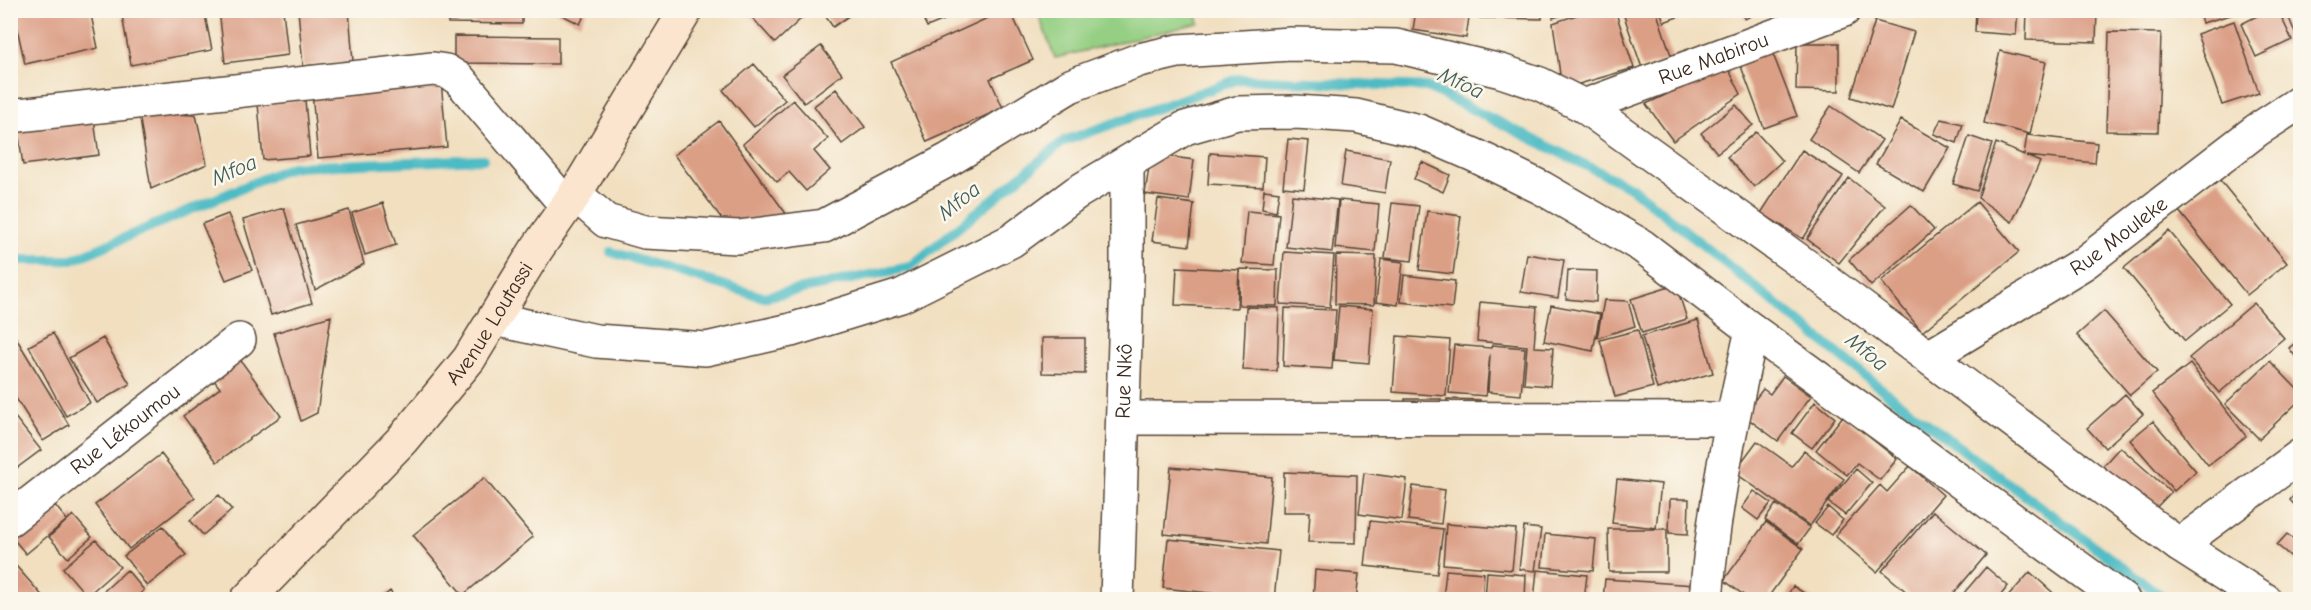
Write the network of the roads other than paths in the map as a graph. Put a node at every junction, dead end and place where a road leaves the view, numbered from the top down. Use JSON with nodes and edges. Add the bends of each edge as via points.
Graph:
{"nodes":[{"id":1,"x":686,"y":10,"type":"edge"},
{"id":2,"x":1844,"y":10,"type":"edge"},
{"id":3,"x":2301,"y":102,"type":"edge"},
{"id":4,"x":1584,"y":106,"type":"junction"},
{"id":5,"x":10,"y":116,"type":"edge"},
{"id":6,"x":1127,"y":163,"type":"junction"},
{"id":7,"x":571,"y":200,"type":"junction"},
{"id":8,"x":494,"y":319,"type":"junction"},
{"id":9,"x":1752,"y":330,"type":"junction"},
{"id":10,"x":239,"y":340,"type":"dead end"},
{"id":11,"x":1929,"y":357,"type":"junction"},
{"id":12,"x":1123,"y":418,"type":"junction"},
{"id":13,"x":1732,"y":419,"type":"junction"},
{"id":14,"x":2301,"y":456,"type":"edge"},
{"id":15,"x":10,"y":519,"type":"edge"},
{"id":16,"x":2179,"y":545,"type":"junction"},
{"id":17,"x":247,"y":600,"type":"edge"},
{"id":18,"x":1117,"y":600,"type":"edge"},
{"id":19,"x":1706,"y":600,"type":"edge"},
{"id":20,"x":2123,"y":600,"type":"edge"},
{"id":21,"x":2265,"y":600,"type":"edge"}],
"edges":[{"from":1,"to":7,"type":"main road","name":"Avenue Loutassi"},
{"from":2,"to":4,"type":"street","name":"Rue Mabirou"},
{"from":3,"to":11,"type":"street","name":"Rue Mouleke","via":[[2257,130],[2084,263]]},
{"from":4,"to":7,"type":"street","via":[[1540,84],[1501,71],[1396,46],[1291,44],[1178,51],[1139,60],[1070,86],[950,159],[824,225],[738,237],[645,232],[606,221]]},
{"from":4,"to":11,"type":"street"},
{"from":5,"to":7,"type":"street","via":[[433,69],[459,79]]},
{"from":6,"to":8,"type":"street","via":[[1076,193],[1011,241],[901,296],[791,330],[706,348],[596,340]]},
{"from":6,"to":9,"type":"street","via":[[1185,128],[1237,113],[1356,116],[1419,131],[1542,188],[1642,246]]},
{"from":6,"to":12,"type":"street","name":"Rue Nkô"},
{"from":7,"to":8,"type":"main road","name":"Avenue Loutassi"},
{"from":8,"to":17,"type":"main road","name":"Avenue Loutassi","via":[[469,359],[402,440]]},
{"from":9,"to":13,"type":"street"},
{"from":9,"to":20,"type":"street"},
{"from":10,"to":15,"type":"street","name":"Rue Lékoumou"},
{"from":11,"to":16,"type":"street"},
{"from":12,"to":13,"type":"street"},
{"from":12,"to":18,"type":"street","name":"Rue Nkô"},
{"from":13,"to":19,"type":"street"},
{"from":14,"to":16,"type":"street"},
{"from":16,"to":21,"type":"street"}]}
